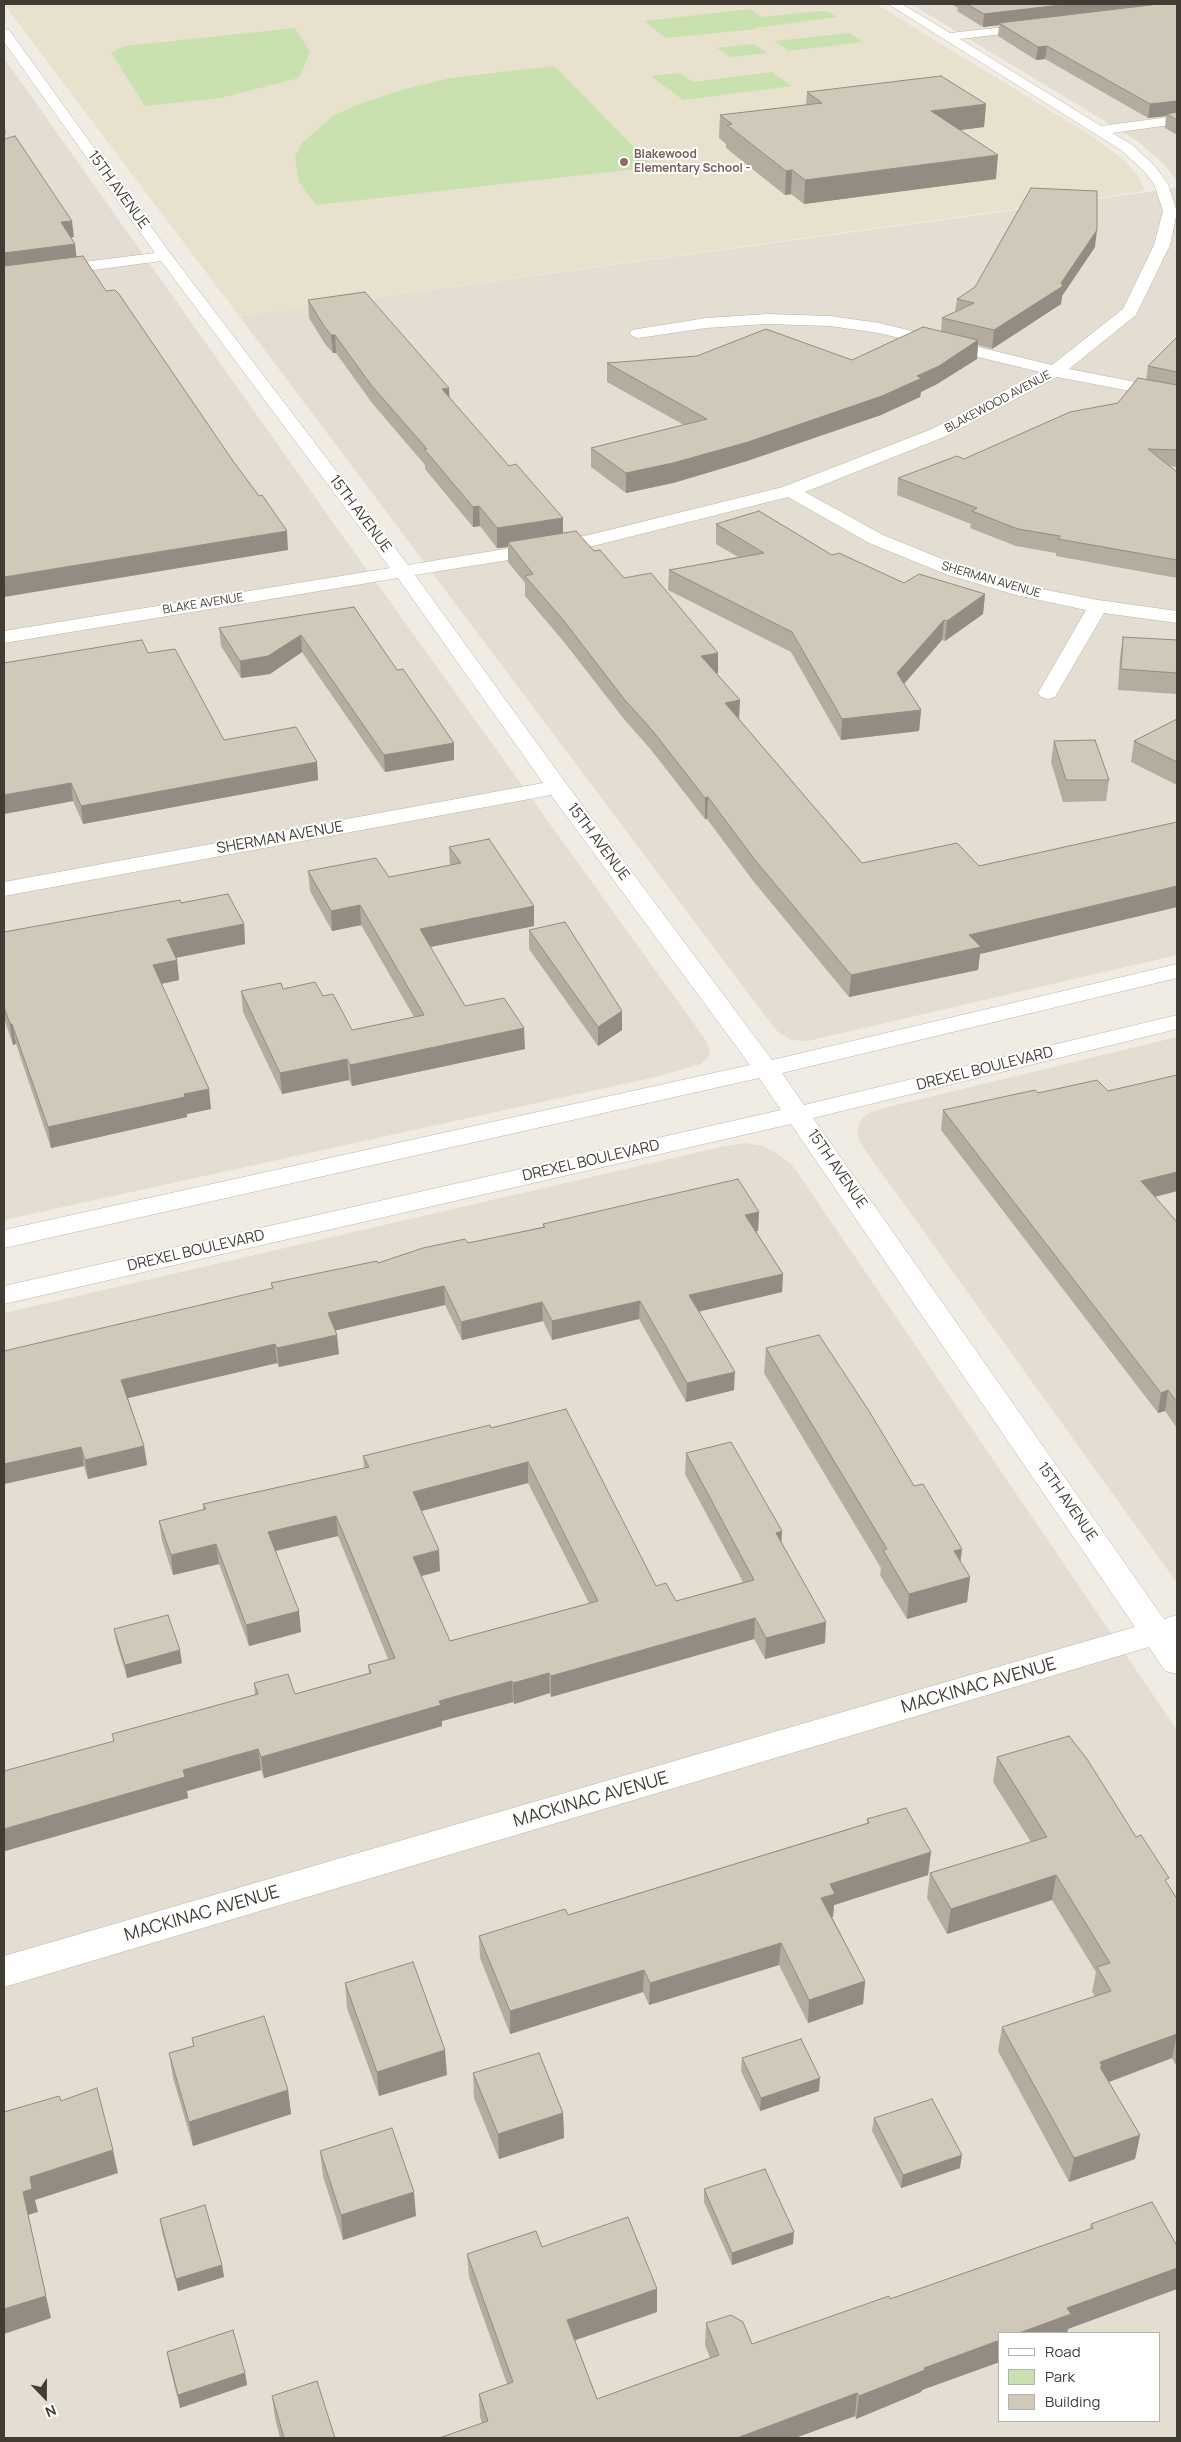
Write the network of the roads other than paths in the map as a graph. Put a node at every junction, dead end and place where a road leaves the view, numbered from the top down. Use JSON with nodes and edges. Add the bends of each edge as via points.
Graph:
{"nodes":[{"id":1,"x":894,"y":4,"type":"edge"},
{"id":2,"x":1050,"y":24,"type":"edge"},
{"id":3,"x":4,"y":33,"type":"edge"},
{"id":4,"x":948,"y":37,"type":"junction"},
{"id":5,"x":1177,"y":120,"type":"edge"},
{"id":6,"x":1100,"y":130,"type":"junction"},
{"id":7,"x":1170,"y":245,"type":"edge"},
{"id":8,"x":166,"y":256,"type":"junction"},
{"id":9,"x":4,"y":277,"type":"edge"},
{"id":10,"x":638,"y":333,"type":"dead end"},
{"id":11,"x":1055,"y":371,"type":"junction"},
{"id":12,"x":1177,"y":395,"type":"edge"},
{"id":13,"x":790,"y":491,"type":"junction"},
{"id":14,"x":403,"y":572,"type":"junction"},
{"id":15,"x":1098,"y":606,"type":"junction"},
{"id":16,"x":1177,"y":617,"type":"edge"},
{"id":17,"x":4,"y":637,"type":"edge"},
{"id":18,"x":1048,"y":693,"type":"dead end"},
{"id":19,"x":557,"y":787,"type":"junction"},
{"id":20,"x":4,"y":889,"type":"edge"},
{"id":21,"x":1177,"y":971,"type":"edge"},
{"id":22,"x":1177,"y":1022,"type":"edge"},
{"id":23,"x":766,"y":1068,"type":"junction"},
{"id":24,"x":799,"y":1114,"type":"junction"},
{"id":25,"x":4,"y":1239,"type":"edge"},
{"id":26,"x":4,"y":1295,"type":"edge"},
{"id":27,"x":1167,"y":1630,"type":"edge"},
{"id":28,"x":1177,"y":1662,"type":"edge"},
{"id":29,"x":4,"y":1972,"type":"edge"}],
"edges":[{"from":1,"to":4,"type":"street","name":"BLAKEWOOD AVENUE"},
{"from":2,"to":4,"type":"street"},
{"from":3,"to":8,"type":"street","name":"15TH AVENUE"},
{"from":4,"to":6,"type":"street","name":"BLAKEWOOD AVENUE"},
{"from":5,"to":6,"type":"street"},
{"from":6,"to":7,"type":"street","name":"BLAKEWOOD AVENUE","via":[[1137,155],[1161,184],[1170,211]]},
{"from":7,"to":11,"type":"street","name":"BLAKEWOOD AVENUE","via":[[1130,312]]},
{"from":8,"to":9,"type":"street"},
{"from":8,"to":14,"type":"street","name":"15TH AVENUE"},
{"from":10,"to":11,"type":"street","via":[[706,323],[767,319],[830,321],[879,328]]},
{"from":11,"to":12,"type":"street"},
{"from":11,"to":13,"type":"street","name":"BLAKEWOOD AVENUE","via":[[938,433]]},
{"from":13,"to":14,"type":"street","name":"BLAKEWOOD AVENUE","via":[[589,541]]},
{"from":13,"to":15,"type":"street","name":"SHERMAN AVENUE","via":[[876,538],[955,572],[1023,591]]},
{"from":14,"to":17,"type":"street","name":"BLAKE AVENUE"},
{"from":14,"to":19,"type":"street","name":"15TH AVENUE"},
{"from":15,"to":16,"type":"street","name":"SHERMAN AVENUE"},
{"from":15,"to":18,"type":"street"},
{"from":19,"to":20,"type":"street","name":"SHERMAN AVENUE"},
{"from":19,"to":23,"type":"street","name":"15TH AVENUE"},
{"from":21,"to":23,"type":"street"},
{"from":22,"to":24,"type":"street","name":"DREXEL BOULEVARD"},
{"from":23,"to":24,"type":"street","name":"15TH AVENUE"},
{"from":23,"to":25,"type":"street"},
{"from":24,"to":26,"type":"street","name":"DREXEL BOULEVARD"},
{"from":24,"to":27,"type":"street","name":"15TH AVENUE"},
{"from":27,"to":28,"type":"street","name":"15TH AVENUE"},
{"from":27,"to":29,"type":"street","name":"MACKINAC AVENUE"}]}
